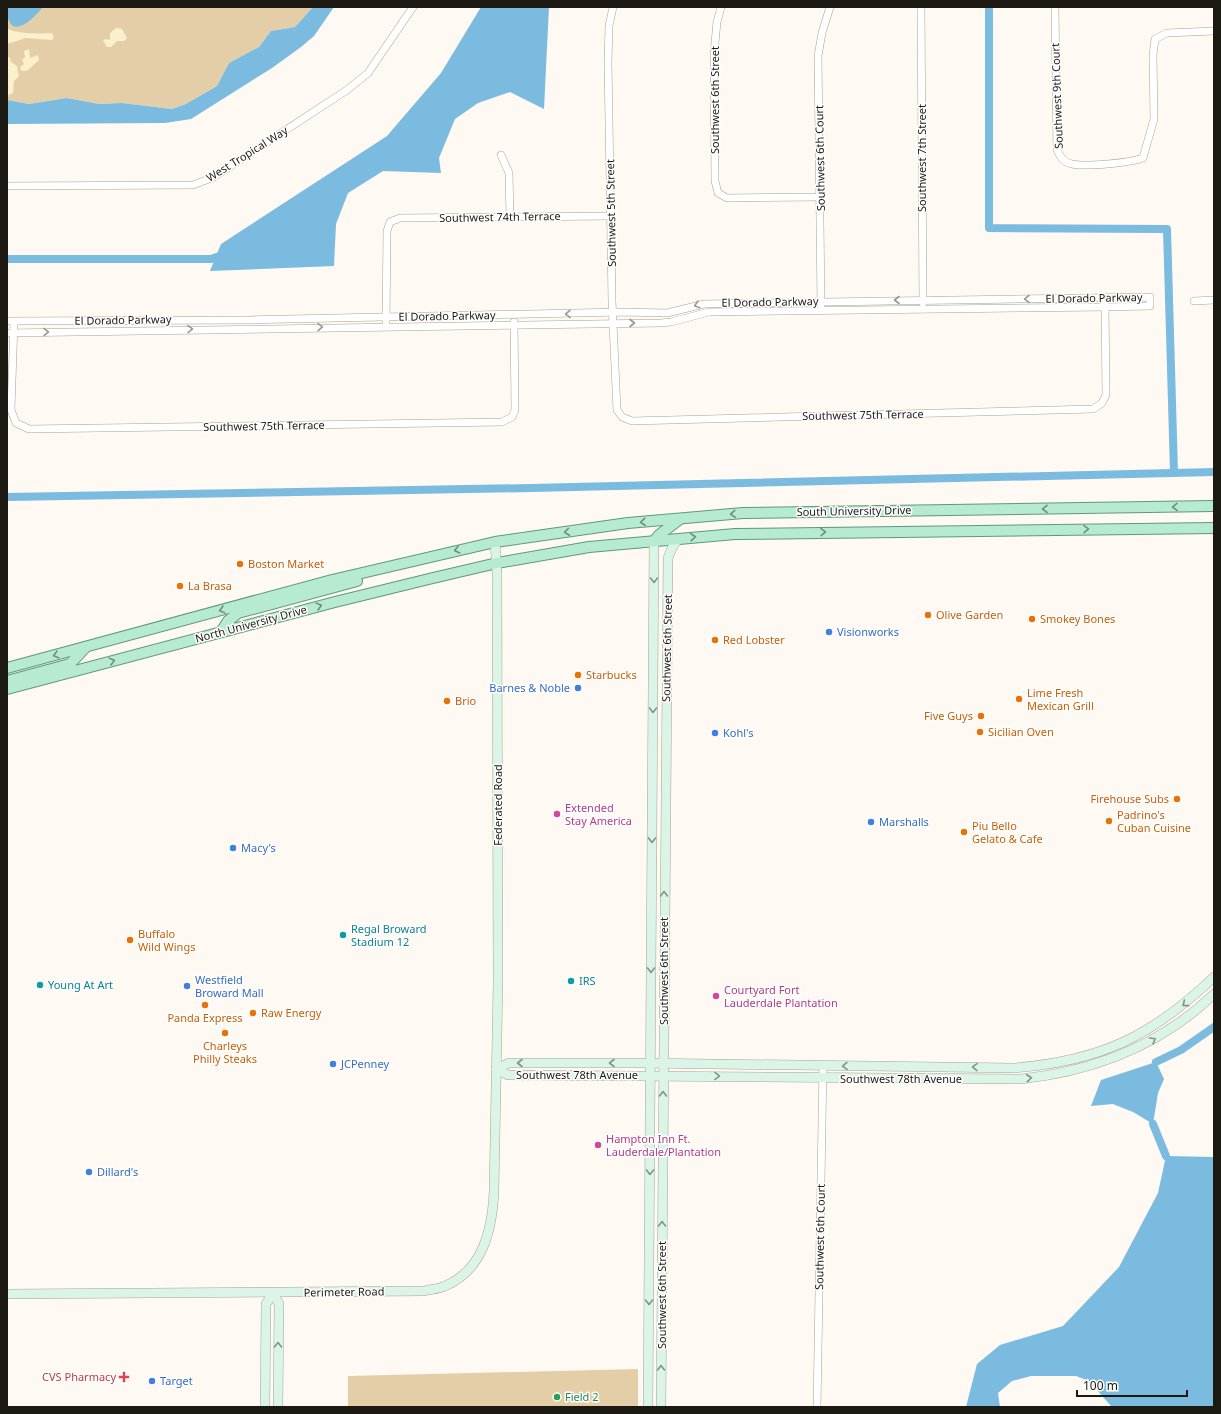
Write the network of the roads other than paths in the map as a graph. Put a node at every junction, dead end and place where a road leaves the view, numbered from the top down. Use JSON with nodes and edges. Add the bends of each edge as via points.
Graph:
{"nodes":[{"id":1,"x":413,"y":7,"type":"edge"},
{"id":2,"x":613,"y":7,"type":"edge"},
{"id":3,"x":721,"y":7,"type":"edge"},
{"id":4,"x":830,"y":7,"type":"edge"},
{"id":5,"x":921,"y":7,"type":"edge"},
{"id":6,"x":1055,"y":7,"type":"edge"},
{"id":7,"x":1214,"y":31,"type":"edge"},
{"id":8,"x":501,"y":155,"type":"dead end"},
{"id":9,"x":7,"y":186,"type":"edge"},
{"id":10,"x":820,"y":197,"type":"junction"},
{"id":11,"x":611,"y":216,"type":"junction"},
{"id":12,"x":510,"y":218,"type":"junction"},
{"id":13,"x":1105,"y":298,"type":"junction"},
{"id":14,"x":923,"y":300,"type":"junction"},
{"id":15,"x":1214,"y":300,"type":"edge"},
{"id":16,"x":821,"y":301,"type":"junction"},
{"id":17,"x":1194,"y":301,"type":"dead end"},
{"id":18,"x":1105,"y":307,"type":"junction"},
{"id":19,"x":923,"y":309,"type":"junction"},
{"id":20,"x":821,"y":310,"type":"junction"},
{"id":21,"x":612,"y":313,"type":"junction"},
{"id":22,"x":514,"y":315,"type":"junction"},
{"id":23,"x":386,"y":317,"type":"junction"},
{"id":24,"x":10,"y":322,"type":"edge"},
{"id":25,"x":613,"y":323,"type":"junction"},
{"id":26,"x":514,"y":325,"type":"junction"},
{"id":27,"x":386,"y":326,"type":"junction"},
{"id":28,"x":10,"y":333,"type":"edge"},
{"id":29,"x":622,"y":417,"type":"joint"},
{"id":30,"x":1214,"y":506,"type":"edge"},
{"id":31,"x":680,"y":518,"type":"junction"},
{"id":32,"x":1214,"y":528,"type":"edge"},
{"id":33,"x":678,"y":539,"type":"junction"},
{"id":34,"x":654,"y":541,"type":"junction"},
{"id":35,"x":495,"y":542,"type":"junction"},
{"id":36,"x":497,"y":563,"type":"junction"},
{"id":37,"x":381,"y":568,"type":"junction"},
{"id":38,"x":221,"y":632,"type":"junction"},
{"id":39,"x":87,"y":646,"type":"junction"},
{"id":40,"x":7,"y":668,"type":"edge"},
{"id":41,"x":7,"y":681,"type":"edge"},
{"id":42,"x":7,"y":689,"type":"edge"},
{"id":43,"x":1214,"y":977,"type":"edge"},
{"id":44,"x":1214,"y":994,"type":"edge"},
{"id":45,"x":651,"y":1063,"type":"junction"},
{"id":46,"x":664,"y":1063,"type":"junction"},
{"id":47,"x":823,"y":1066,"type":"junction"},
{"id":48,"x":998,"y":1067,"type":"junction"},
{"id":49,"x":1014,"y":1068,"type":"junction"},
{"id":50,"x":496,"y":1069,"type":"junction"},
{"id":51,"x":651,"y":1075,"type":"junction"},
{"id":52,"x":664,"y":1075,"type":"junction"},
{"id":53,"x":822,"y":1078,"type":"junction"},
{"id":54,"x":976,"y":1079,"type":"junction"},
{"id":55,"x":991,"y":1079,"type":"junction"},
{"id":56,"x":274,"y":1293,"type":"junction"},
{"id":57,"x":7,"y":1294,"type":"edge"},
{"id":58,"x":265,"y":1380,"type":"junction"},
{"id":59,"x":278,"y":1384,"type":"junction"},
{"id":60,"x":265,"y":1407,"type":"edge"},
{"id":61,"x":278,"y":1407,"type":"edge"},
{"id":62,"x":648,"y":1407,"type":"edge"},
{"id":63,"x":661,"y":1407,"type":"edge"},
{"id":64,"x":817,"y":1407,"type":"edge"}],
"edges":[{"from":1,"to":9,"type":"street","name":"West Tropical Way","via":[[368,73],[347,90],[214,177],[193,185]]},
{"from":2,"to":11,"type":"street","name":"Southwest 5th Street","via":[[608,62]]},
{"from":3,"to":10,"type":"street","name":"Southwest 6th Street","via":[[714,53],[715,181],[718,192],[726,198]]},
{"from":4,"to":10,"type":"street","name":"Southwest 6th Court","via":[[818,56]]},
{"from":5,"to":14,"type":"street","name":"Southwest 7th Street"},
{"from":6,"to":7,"type":"street","name":"Southwest 9th Court","via":[[1057,150],[1062,160],[1072,164],[1129,162],[1143,158],[1154,119],[1155,39],[1166,33]]},
{"from":8,"to":12,"type":"street","via":[[509,173]]},
{"from":10,"to":16,"type":"street","name":"Southwest 6th Court"},
{"from":11,"to":12,"type":"street","name":"Southwest 74th Terrace"},
{"from":11,"to":21,"type":"street","name":"Southwest 5th Street"},
{"from":12,"to":23,"type":"street","name":"Southwest 74th Terrace","via":[[400,218],[390,222],[387,231]]},
{"from":13,"to":14,"type":"street","name":"El Dorado Parkway","one_way":true},
{"from":13,"to":18,"type":"street"},
{"from":13,"to":18,"type":"street","name":"El Dorado Parkway","via":[[1150,297],[1150,306]]},
{"from":14,"to":16,"type":"street","name":"El Dorado Parkway","one_way":true},
{"from":14,"to":19,"type":"street","name":"Southwest 7th Street"},
{"from":15,"to":17,"type":"street"},
{"from":16,"to":20,"type":"street","name":"Southwest 6th Court"},
{"from":16,"to":21,"type":"street","name":"El Dorado Parkway","one_way":true,"via":[[704,304],[667,313]]},
{"from":18,"to":19,"type":"street","name":"El Dorado Parkway"},
{"from":18,"to":29,"type":"street","name":"Southwest 75th Terrace","via":[[1106,395],[1102,403],[1093,409],[632,421]]},
{"from":19,"to":20,"type":"street","name":"El Dorado Parkway"},
{"from":25,"to":20,"type":"street","name":"El Dorado Parkway","one_way":true,"via":[[671,322],[709,312]]},
{"from":21,"to":22,"type":"street","name":"El Dorado Parkway","one_way":true},
{"from":21,"to":25,"type":"street","name":"Southwest 5th Street"},
{"from":22,"to":23,"type":"street","name":"El Dorado Parkway"},
{"from":22,"to":26,"type":"street"},
{"from":23,"to":24,"type":"street","name":"El Dorado Parkway"},
{"from":23,"to":27,"type":"street"},
{"from":24,"to":28,"type":"street"},
{"from":25,"to":26,"type":"street","name":"El Dorado Parkway"},
{"from":25,"to":29,"type":"street","name":"Southwest 5th Street","via":[[617,410]]},
{"from":26,"to":27,"type":"street","name":"El Dorado Parkway"},
{"from":26,"to":28,"type":"street","name":"Southwest 75th Terrace","via":[[516,402],[512,417],[502,422],[29,429],[16,423],[11,410]]},
{"from":28,"to":27,"type":"street","name":"El Dorado Parkway","one_way":true},
{"from":30,"to":31,"type":"main road","name":"South University Drive","one_way":true,"via":[[743,513]]},
{"from":31,"to":34,"type":"main road"},
{"from":31,"to":35,"type":"main road","name":"South University Drive","one_way":true},
{"from":33,"to":32,"type":"main road","name":"South University Drive","one_way":true,"via":[[734,534]]},
{"from":33,"to":34,"type":"main road","name":"South University Drive"},
{"from":46,"to":33,"type":"street","name":"Southwest 6th Street","one_way":true,"via":[[668,558]]},
{"from":34,"to":36,"type":"main road","name":"South University Drive","via":[[589,547]]},
{"from":34,"to":45,"type":"street","name":"Southwest 6th Street","one_way":true},
{"from":35,"to":36,"type":"street","name":"Federated Road"},
{"from":35,"to":37,"type":"main road","name":"North University Drive","one_way":true},
{"from":38,"to":36,"type":"main road","name":"North University Drive","one_way":true},
{"from":36,"to":50,"type":"street","name":"Federated Road"},
{"from":37,"to":38,"type":"main road","via":[[370,577],[238,613],[228,621]]},
{"from":37,"to":39,"type":"main road","name":"North University Drive","one_way":true},
{"from":42,"to":38,"type":"main road","name":"North University Drive","one_way":true},
{"from":39,"to":40,"type":"main road","name":"North University Drive","one_way":true},
{"from":39,"to":41,"type":"main road","via":[[70,664]]},
{"from":43,"to":49,"type":"street","name":"Southwest 78th Avenue","one_way":true,"via":[[1190,1001],[1156,1025],[1114,1048],[1074,1060]]},
{"from":55,"to":44,"type":"street","name":"Southwest 78th Avenue","one_way":true,"via":[[1047,1076],[1078,1070],[1121,1056],[1170,1031]]},
{"from":45,"to":46,"type":"street","name":"Southwest 78th Avenue"},
{"from":45,"to":50,"type":"street","name":"Southwest 78th Avenue","one_way":true,"via":[[509,1063]]},
{"from":45,"to":51,"type":"street","name":"Southwest 6th Street"},
{"from":46,"to":47,"type":"street","name":"Southwest 78th Avenue"},
{"from":46,"to":52,"type":"street","name":"Southwest 6th Street"},
{"from":48,"to":47,"type":"street","name":"Southwest 78th Avenue","one_way":true},
{"from":47,"to":53,"type":"street","name":"Southwest 6th Court"},
{"from":48,"to":49,"type":"street","name":"Southwest 78th Avenue"},
{"from":48,"to":54,"type":"street"},
{"from":49,"to":55,"type":"street"},
{"from":50,"to":51,"type":"street","name":"Southwest 78th Avenue","via":[[508,1075]]},
{"from":50,"to":56,"type":"street","name":"Perimeter Road","via":[[493,1218],[487,1240],[477,1259],[463,1276],[445,1286],[424,1291]]},
{"from":51,"to":52,"type":"street","name":"Southwest 78th Avenue"},
{"from":51,"to":62,"type":"street","name":"Southwest 6th Street","one_way":true},
{"from":52,"to":53,"type":"street","name":"Southwest 78th Avenue","one_way":true},
{"from":63,"to":52,"type":"street","name":"Southwest 6th Street","one_way":true},
{"from":53,"to":54,"type":"street","name":"Southwest 78th Avenue"},
{"from":53,"to":64,"type":"street","name":"Southwest 6th Court"},
{"from":54,"to":55,"type":"street","name":"Southwest 78th Avenue"},
{"from":56,"to":57,"type":"street","name":"Perimeter Road"},
{"from":56,"to":58,"type":"street","via":[[266,1304]]},
{"from":59,"to":56,"type":"street","one_way":true,"via":[[279,1304]]},
{"from":58,"to":59,"type":"street"},
{"from":58,"to":60,"type":"street"},
{"from":59,"to":61,"type":"street"}]}
